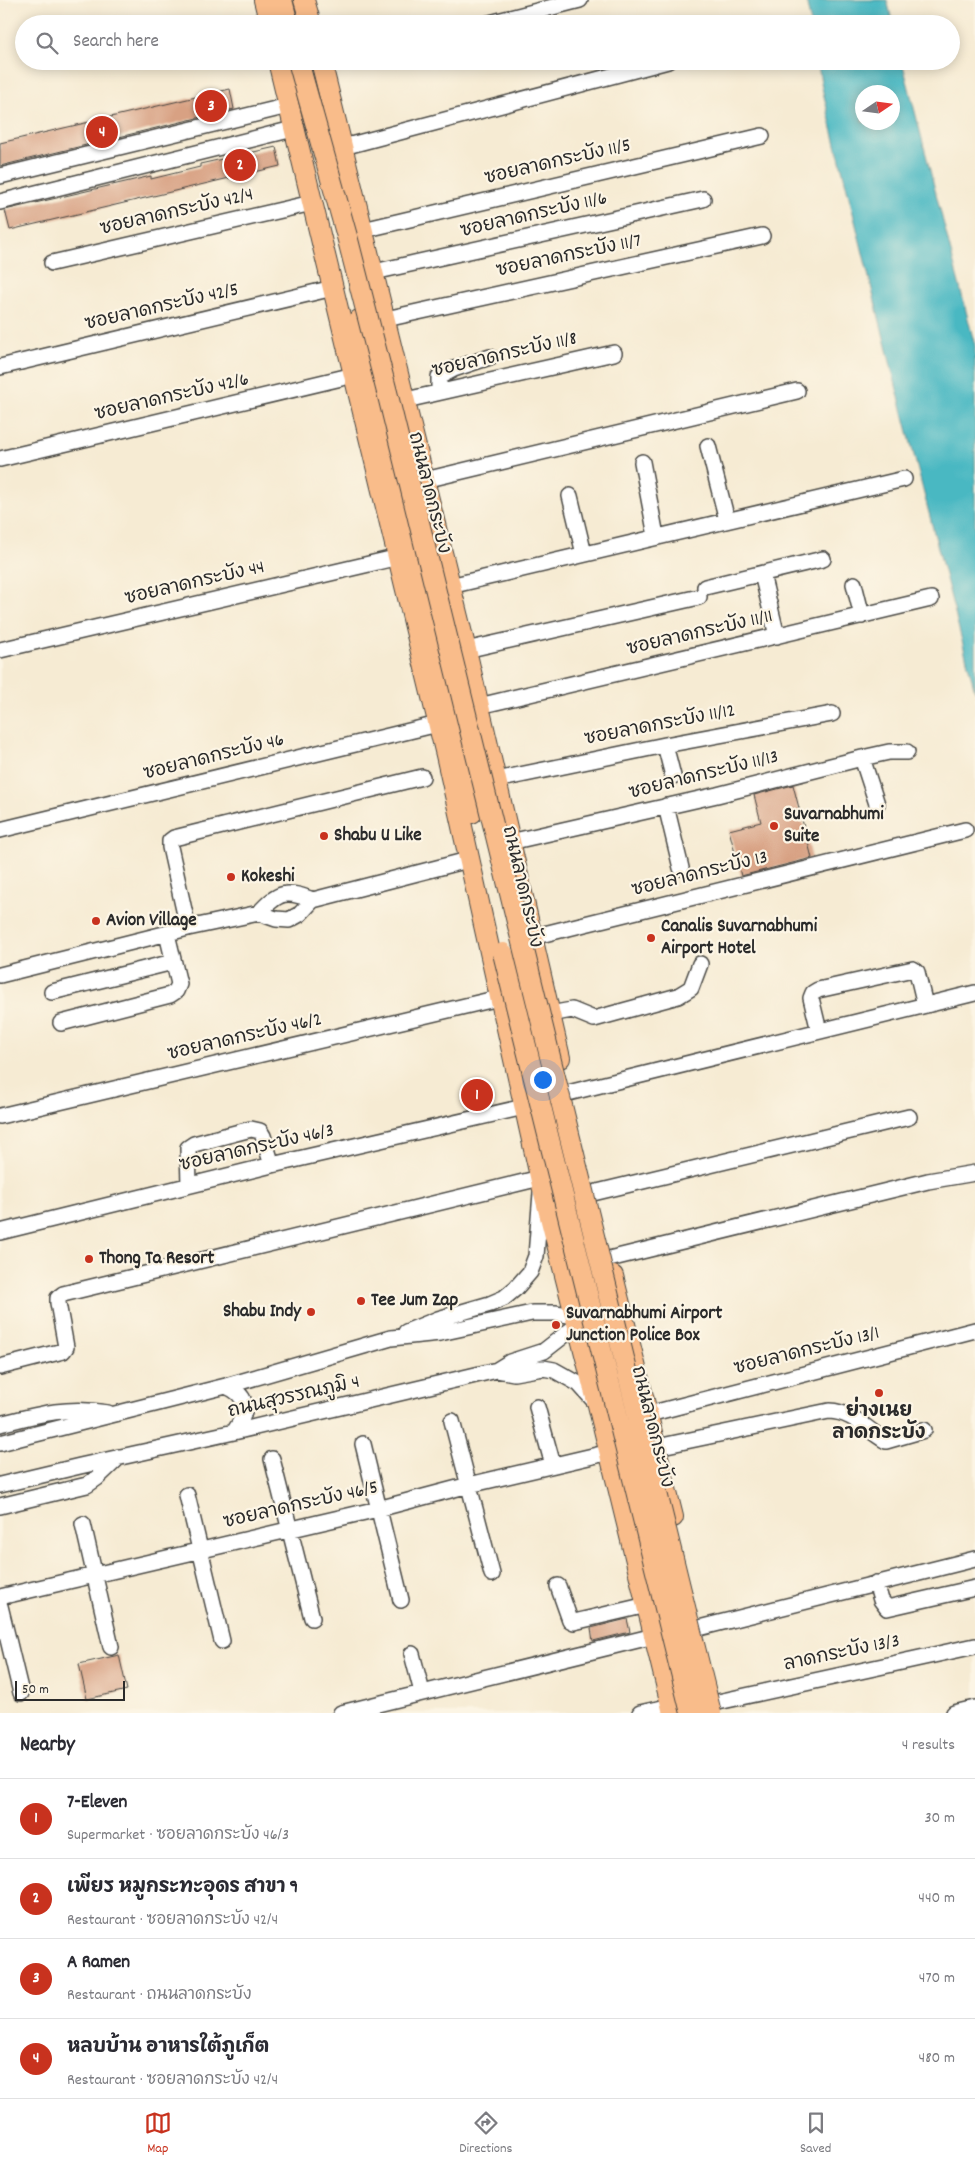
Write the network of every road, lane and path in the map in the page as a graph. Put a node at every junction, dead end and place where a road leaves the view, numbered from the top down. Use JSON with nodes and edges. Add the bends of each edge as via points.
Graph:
{"nodes":[{"id":1,"x":264,"y":0,"type":"edge"},
{"id":2,"x":282,"y":0,"type":"edge"},
{"id":3,"x":304,"y":0,"type":"edge"},
{"id":4,"x":580,"y":0,"type":"edge"},
{"id":5,"x":268,"y":15,"type":"edge"},
{"id":6,"x":286,"y":15,"type":"edge"},
{"id":7,"x":308,"y":15,"type":"edge"},
{"id":8,"x":521,"y":15,"type":"edge"},
{"id":9,"x":285,"y":70,"type":"edge"},
{"id":10,"x":287,"y":70,"type":"edge"},
{"id":11,"x":288,"y":70,"type":"edge"},
{"id":12,"x":328,"y":70,"type":"edge"},
{"id":13,"x":634,"y":70,"type":"edge"},
{"id":14,"x":288,"y":106,"type":"junction"},
{"id":15,"x":293,"y":129,"type":"junction"},
{"id":16,"x":762,"y":136,"type":"dead end"},
{"id":17,"x":343,"y":147,"type":"junction"},
{"id":18,"x":0,"y":176,"type":"edge"},
{"id":19,"x":703,"y":199,"type":"dead end"},
{"id":20,"x":0,"y":202,"type":"edge"},
{"id":21,"x":312,"y":203,"type":"junction"},
{"id":22,"x":363,"y":230,"type":"junction"},
{"id":23,"x":762,"y":236,"type":"dead end"},
{"id":24,"x":52,"y":263,"type":"dead end"},
{"id":25,"x":374,"y":272,"type":"junction"},
{"id":26,"x":333,"y":288,"type":"junction"},
{"id":27,"x":386,"y":319,"type":"junction"},
{"id":28,"x":614,"y":353,"type":"dead end"},
{"id":29,"x":490,"y":357,"type":"dead end"},
{"id":30,"x":0,"y":367,"type":"edge"},
{"id":31,"x":354,"y":375,"type":"junction"},
{"id":32,"x":797,"y":391,"type":"dead end"},
{"id":33,"x":439,"y":392,"type":"junction"},
{"id":34,"x":406,"y":400,"type":"junction"},
{"id":35,"x":708,"y":446,"type":"dead end"},
{"id":36,"x":0,"y":459,"type":"edge"},
{"id":37,"x":642,"y":462,"type":"dead end"},
{"id":38,"x":904,"y":479,"type":"dead end"},
{"id":39,"x":425,"y":480,"type":"junction"},
{"id":40,"x":570,"y":496,"type":"dead end"},
{"id":41,"x":727,"y":520,"type":"junction"},
{"id":42,"x":656,"y":536,"type":"junction"},
{"id":43,"x":584,"y":554,"type":"junction"},
{"id":44,"x":399,"y":557,"type":"junction"},
{"id":45,"x":823,"y":559,"type":"dead end"},
{"id":46,"x":762,"y":574,"type":"junction"},
{"id":47,"x":854,"y":584,"type":"dead end"},
{"id":48,"x":450,"y":586,"type":"junction"},
{"id":49,"x":931,"y":599,"type":"dead end"},
{"id":50,"x":862,"y":616,"type":"junction"},
{"id":51,"x":777,"y":636,"type":"junction"},
{"id":52,"x":0,"y":650,"type":"edge"},
{"id":53,"x":466,"y":650,"type":"junction"},
{"id":54,"x":479,"y":706,"type":"junction"},
{"id":55,"x":832,"y":714,"type":"dead end"},
{"id":56,"x":438,"y":724,"type":"junction"},
{"id":57,"x":665,"y":745,"type":"junction"},
{"id":58,"x":907,"y":752,"type":"dead end"},
{"id":59,"x":862,"y":758,"type":"junction"},
{"id":60,"x":672,"y":776,"type":"dead end"},
{"id":61,"x":422,"y":777,"type":"dead end"},
{"id":62,"x":496,"y":780,"type":"junction"},
{"id":63,"x":877,"y":804,"type":"dead end"},
{"id":64,"x":666,"y":806,"type":"junction"},
{"id":65,"x":0,"y":830,"type":"edge"},
{"id":66,"x":965,"y":830,"type":"dead end"},
{"id":67,"x":510,"y":842,"type":"junction"},
{"id":68,"x":468,"y":860,"type":"junction"},
{"id":69,"x":681,"y":868,"type":"dead end"},
{"id":70,"x":314,"y":900,"type":"junction"},
{"id":71,"x":259,"y":913,"type":"junction"},
{"id":72,"x":188,"y":928,"type":"junction"},
{"id":73,"x":167,"y":934,"type":"junction"},
{"id":74,"x":532,"y":937,"type":"junction"},
{"id":75,"x":173,"y":962,"type":"junction"},
{"id":76,"x":700,"y":964,"type":"dead end"},
{"id":77,"x":0,"y":975,"type":"edge"},
{"id":78,"x":52,"y":992,"type":"dead end"},
{"id":79,"x":975,"y":993,"type":"edge"},
{"id":80,"x":500,"y":998,"type":"junction"},
{"id":81,"x":925,"y":1005,"type":"junction"},
{"id":82,"x":550,"y":1014,"type":"junction"},
{"id":83,"x":61,"y":1023,"type":"dead end"},
{"id":84,"x":819,"y":1031,"type":"junction"},
{"id":85,"x":568,"y":1093,"type":"junction"},
{"id":86,"x":524,"y":1107,"type":"junction"},
{"id":87,"x":0,"y":1116,"type":"edge"},
{"id":88,"x":909,"y":1117,"type":"dead end"},
{"id":89,"x":272,"y":1165,"type":"junction"},
{"id":90,"x":975,"y":1173,"type":"edge"},
{"id":91,"x":541,"y":1181,"type":"junction"},
{"id":92,"x":189,"y":1185,"type":"junction"},
{"id":93,"x":593,"y":1193,"type":"junction"},
{"id":94,"x":0,"y":1232,"type":"edge"},
{"id":95,"x":611,"y":1268,"type":"junction"},
{"id":96,"x":579,"y":1320,"type":"junction"},
{"id":97,"x":975,"y":1330,"type":"edge"},
{"id":98,"x":390,"y":1338,"type":"junction"},
{"id":99,"x":0,"y":1367,"type":"edge"},
{"id":100,"x":497,"y":1370,"type":"junction"},
{"id":101,"x":226,"y":1386,"type":"junction"},
{"id":102,"x":643,"y":1392,"type":"junction"},
{"id":103,"x":598,"y":1405,"type":"junction"},
{"id":104,"x":537,"y":1407,"type":"dead end"},
{"id":105,"x":115,"y":1414,"type":"junction"},
{"id":106,"x":649,"y":1414,"type":"junction"},
{"id":107,"x":452,"y":1421,"type":"dead end"},
{"id":108,"x":0,"y":1424,"type":"edge"},
{"id":109,"x":924,"y":1430,"type":"dead end"},
{"id":110,"x":234,"y":1432,"type":"junction"},
{"id":111,"x":0,"y":1443,"type":"edge"},
{"id":112,"x":363,"y":1444,"type":"dead end"},
{"id":113,"x":657,"y":1447,"type":"junction"},
{"id":114,"x":610,"y":1452,"type":"junction"},
{"id":115,"x":119,"y":1457,"type":"junction"},
{"id":116,"x":272,"y":1459,"type":"dead end"},
{"id":117,"x":553,"y":1465,"type":"junction"},
{"id":118,"x":0,"y":1485,"type":"edge"},
{"id":119,"x":469,"y":1485,"type":"junction"},
{"id":120,"x":187,"y":1496,"type":"dead end"},
{"id":121,"x":0,"y":1506,"type":"edge"},
{"id":122,"x":378,"y":1509,"type":"junction"},
{"id":123,"x":83,"y":1524,"type":"dead end"},
{"id":124,"x":289,"y":1530,"type":"junction"},
{"id":125,"x":199,"y":1550,"type":"junction"},
{"id":126,"x":975,"y":1559,"type":"edge"},
{"id":127,"x":492,"y":1574,"type":"dead end"},
{"id":128,"x":95,"y":1575,"type":"junction"},
{"id":129,"x":876,"y":1583,"type":"junction"},
{"id":130,"x":558,"y":1586,"type":"dead end"},
{"id":131,"x":975,"y":1588,"type":"edge"},
{"id":132,"x":0,"y":1597,"type":"edge"},
{"id":133,"x":401,"y":1600,"type":"dead end"},
{"id":134,"x":647,"y":1605,"type":"junction"},
{"id":135,"x":0,"y":1606,"type":"edge"},
{"id":136,"x":312,"y":1618,"type":"dead end"},
{"id":137,"x":699,"y":1628,"type":"junction"},
{"id":138,"x":654,"y":1636,"type":"junction"},
{"id":139,"x":222,"y":1641,"type":"dead end"},
{"id":140,"x":975,"y":1646,"type":"edge"},
{"id":141,"x":111,"y":1647,"type":"dead end"},
{"id":142,"x":412,"y":1654,"type":"dead end"},
{"id":143,"x":422,"y":1692,"type":"junction"},
{"id":144,"x":21,"y":1694,"type":"dead end"},
{"id":145,"x":975,"y":1708,"type":"edge"},
{"id":146,"x":717,"y":1709,"type":"edge"},
{"id":147,"x":672,"y":1710,"type":"edge"},
{"id":148,"x":341,"y":1713,"type":"edge"},
{"id":149,"x":640,"y":1713,"type":"edge"},
{"id":150,"x":691,"y":1713,"type":"edge"},
{"id":151,"x":954,"y":1713,"type":"edge"}],
"edges":[{"from":1,"to":5,"type":"main road"},
{"from":2,"to":6,"type":"main road"},
{"from":3,"to":7,"type":"main road"},
{"from":4,"to":8,"type":"street"},
{"from":9,"to":14,"type":"main road"},
{"from":10,"to":146,"type":"main road","bridge":true,"via":[[348,240]]},
{"from":11,"to":150,"type":"main road","bridge":true,"via":[[304,116],[349,277],[450,706],[501,944]]},
{"from":12,"to":17,"type":"main road","name":"ถนนลาดกระบัง"},
{"from":13,"to":17,"type":"street"},
{"from":14,"to":15,"type":"main road"},
{"from":14,"to":18,"type":"street"},
{"from":15,"to":20,"type":"street"},
{"from":15,"to":21,"type":"main road"},
{"from":16,"to":22,"type":"street","name":"ซอยลาดกระบัง 11/5"},
{"from":17,"to":22,"type":"main road","name":"ถนนลาดกระบัง"},
{"from":19,"to":25,"type":"street","name":"ซอยลาดกระบัง 11/6"},
{"from":21,"to":24,"type":"street","name":"ซอยลาดกระบัง 42/4"},
{"from":21,"to":26,"type":"main road"},
{"from":22,"to":25,"type":"main road","name":"ถนนลาดกระบัง"},
{"from":23,"to":27,"type":"street","name":"ซอยลาดกระบัง 11/7"},
{"from":25,"to":27,"type":"main road","name":"ถนนลาดกระบัง"},
{"from":26,"to":30,"type":"street","name":"ซอยลาดกระบัง 42/5"},
{"from":26,"to":31,"type":"main road"},
{"from":27,"to":34,"type":"main road","name":"ถนนลาดกระบัง"},
{"from":28,"to":33,"type":"street","name":"ซอยลาดกระบัง 11/8"},
{"from":29,"to":33,"type":"street","via":[[439,377]]},
{"from":31,"to":36,"type":"street","name":"ซอยลาดกระบัง 42/6"},
{"from":31,"to":44,"type":"main road"},
{"from":32,"to":39,"type":"street"},
{"from":33,"to":34,"type":"street","name":"ซอยลาดกระบัง 11/8"},
{"from":34,"to":39,"type":"main road","name":"ถนนลาดกระบัง"},
{"from":35,"to":41,"type":"street"},
{"from":37,"to":42,"type":"street"},
{"from":38,"to":41,"type":"street"},
{"from":39,"to":48,"type":"main road","name":"ถนนลาดกระบัง"},
{"from":40,"to":43,"type":"street"},
{"from":41,"to":42,"type":"street"},
{"from":42,"to":43,"type":"street"},
{"from":43,"to":48,"type":"street"},
{"from":44,"to":52,"type":"street","name":"ซอยลาดกระบัง 44"},
{"from":44,"to":56,"type":"main road"},
{"from":45,"to":46,"type":"street"},
{"from":46,"to":51,"type":"street"},
{"from":46,"to":53,"type":"street","via":[[702,592]]},
{"from":47,"to":50,"type":"street"},
{"from":48,"to":53,"type":"main road","name":"ถนนลาดกระบัง"},
{"from":49,"to":50,"type":"street","name":"ซอยลาดกระบัง 11/11"},
{"from":50,"to":51,"type":"street","name":"ซอยลาดกระบัง 11/11"},
{"from":51,"to":54,"type":"street","name":"ซอยลาดกระบัง 11/11"},
{"from":53,"to":54,"type":"main road","name":"ถนนลาดกระบัง"},
{"from":54,"to":62,"type":"main road","name":"ถนนลาดกระบัง"},
{"from":55,"to":57,"type":"street","name":"ซอยลาดกระบัง 11/12"},
{"from":56,"to":65,"type":"street","name":"ซอยลาดกระบัง 46"},
{"from":56,"to":68,"type":"main road"},
{"from":57,"to":60,"type":"street"},
{"from":57,"to":62,"type":"street","name":"ซอยลาดกระบัง 11/12"},
{"from":58,"to":59,"type":"street","name":"ซอยลาดกระบัง 11/13"},
{"from":59,"to":63,"type":"street"},
{"from":59,"to":64,"type":"street","name":"ซอยลาดกระบัง 11/13"},
{"from":61,"to":72,"type":"street","via":[[174,838],[170,847]]},
{"from":62,"to":67,"type":"main road","name":"ถนนลาดกระบัง"},
{"from":64,"to":67,"type":"street","name":"ซอยลาดกระบัง 11/13"},
{"from":64,"to":69,"type":"street"},
{"from":66,"to":74,"type":"street","name":"ซอยลาดกระบัง 13"},
{"from":67,"to":74,"type":"main road","name":"ถนนลาดกระบัง"},
{"from":68,"to":70,"type":"street"},
{"from":68,"to":80,"type":"main road"},
{"from":70,"to":71,"type":"street","via":[[289,920]]},
{"from":70,"to":71,"type":"street","via":[[283,893],[271,899]]},
{"from":71,"to":72,"type":"street"},
{"from":72,"to":73,"type":"street"},
{"from":73,"to":75,"type":"street"},
{"from":73,"to":77,"type":"street"},
{"from":74,"to":82,"type":"main road","name":"ถนนลาดกระบัง"},
{"from":75,"to":78,"type":"street"},
{"from":75,"to":83,"type":"street","via":[[179,984],[176,992]]},
{"from":76,"to":82,"type":"street","via":[[691,988],[678,996],[594,1019],[572,1010]]},
{"from":79,"to":81,"type":"street"},
{"from":80,"to":86,"type":"main road"},
{"from":80,"to":87,"type":"street","name":"ซอยลาดกระบัง 46/2"},
{"from":81,"to":84,"type":"street"},
{"from":81,"to":84,"type":"street","via":[[917,972],[913,969],[818,990],[811,998]]},
{"from":82,"to":85,"type":"main road","name":"ถนนลาดกระบัง"},
{"from":84,"to":85,"type":"street"},
{"from":85,"to":93,"type":"main road","name":"ถนนลาดกระบัง"},
{"from":86,"to":89,"type":"street","name":"ซอยลาดกระบัง 46/3"},
{"from":86,"to":91,"type":"main road"},
{"from":88,"to":93,"type":"street"},
{"from":89,"to":92,"type":"street","name":"ซอยลาดกระบัง 46/3"},
{"from":89,"to":92,"type":"street","via":[[263,1136],[260,1131],[251,1129],[188,1148]]},
{"from":90,"to":95,"type":"street","via":[[928,1181]]},
{"from":91,"to":96,"type":"main road"},
{"from":91,"to":98,"type":"street","via":[[536,1256],[530,1272],[516,1288],[490,1304],[438,1319]]},
{"from":91,"to":99,"type":"street","via":[[63,1294],[58,1298],[66,1347],[63,1351]]},
{"from":92,"to":94,"type":"street","name":"ซอยลาดกระบัง 46/3"},
{"from":93,"to":95,"type":"main road","name":"ถนนลาดกระบัง"},
{"from":95,"to":96,"type":"street","name":"ถนนสุวรรณภูมิ 4","via":[[600,1304]]},
{"from":95,"to":102,"type":"main road","name":"ถนนลาดกระบัง"},
{"from":96,"to":98,"type":"street","name":"ถนนสุวรรณภูมิ 4","via":[[532,1313],[440,1333]]},
{"from":96,"to":100,"type":"street","name":"ถนนสุวรรณภูมิ 4","via":[[544,1351],[510,1362]]},
{"from":96,"to":102,"type":"street","name":"ถนนสุวรรณภูมิ 4","via":[[601,1328],[616,1342]]},
{"from":96,"to":103,"type":"main road"},
{"from":97,"to":106,"type":"street","name":"ซอยลาดกระบัง 13/1"},
{"from":98,"to":101,"type":"street","name":"ถนนสุวรรณภูมิ 4"},
{"from":100,"to":103,"type":"street","via":[[514,1373],[543,1368],[554,1370],[576,1381]]},
{"from":100,"to":110,"type":"street","name":"ถนนสุวรรณภูมิ 4"},
{"from":101,"to":105,"type":"street","name":"ถนนสุวรรณภูมิ 4"},
{"from":101,"to":110,"type":"street","via":[[242,1396],[245,1407],[245,1416]]},
{"from":102,"to":106,"type":"main road","name":"ถนนลาดกระบัง"},
{"from":103,"to":114,"type":"main road"},
{"from":104,"to":117,"type":"street"},
{"from":105,"to":108,"type":"street","via":[[84,1409],[40,1414]]},
{"from":105,"to":111,"type":"street","name":"ถนนสุวรรณภูมิ 4"},
{"from":106,"to":113,"type":"main road","name":"ถนนลาดกระบัง"},
{"from":107,"to":119,"type":"street"},
{"from":109,"to":113,"type":"street","via":[[886,1441],[848,1414],[829,1411]]},
{"from":110,"to":115,"type":"street","name":"ถนนสุวรรณภูมิ 4"},
{"from":112,"to":122,"type":"street"},
{"from":113,"to":137,"type":"main road","name":"ถนนลาดกระบัง"},
{"from":114,"to":117,"type":"street","name":"ซอยลาดกระบัง 46/5"},
{"from":114,"to":134,"type":"main road"},
{"from":115,"to":118,"type":"street","name":"ถนนสุวรรณภูมิ 4"},
{"from":115,"to":121,"type":"street","via":[[87,1485]]},
{"from":116,"to":124,"type":"street"},
{"from":117,"to":119,"type":"street","name":"ซอยลาดกระบัง 46/5"},
{"from":119,"to":122,"type":"street","name":"ซอยลาดกระบัง 46/5"},
{"from":119,"to":127,"type":"street"},
{"from":120,"to":125,"type":"street"},
{"from":122,"to":124,"type":"street","name":"ซอยลาดกระบัง 46/5"},
{"from":122,"to":133,"type":"street"},
{"from":123,"to":128,"type":"street"},
{"from":124,"to":125,"type":"street","name":"ซอยลาดกระบัง 46/5"},
{"from":124,"to":136,"type":"street"},
{"from":125,"to":128,"type":"street","name":"ซอยลาดกระบัง 46/5"},
{"from":125,"to":139,"type":"street"},
{"from":126,"to":129,"type":"street"},
{"from":128,"to":132,"type":"street","name":"ซอยลาดกระบัง 46/5"},
{"from":128,"to":141,"type":"street"},
{"from":129,"to":131,"type":"street","via":[[887,1608]]},
{"from":129,"to":137,"type":"street"},
{"from":130,"to":134,"type":"street","via":[[570,1620],[574,1622]]},
{"from":134,"to":138,"type":"main road"},
{"from":135,"to":144,"type":"street"},
{"from":137,"to":146,"type":"main road","name":"ถนนลาดกระบัง"},
{"from":138,"to":143,"type":"street"},
{"from":138,"to":147,"type":"main road"},
{"from":140,"to":146,"type":"street","name":"ลาดกระบัง 13/3"},
{"from":142,"to":143,"type":"street"},
{"from":143,"to":148,"type":"street"},
{"from":145,"to":151,"type":"street"},
{"from":147,"to":149,"type":"street"}]}
